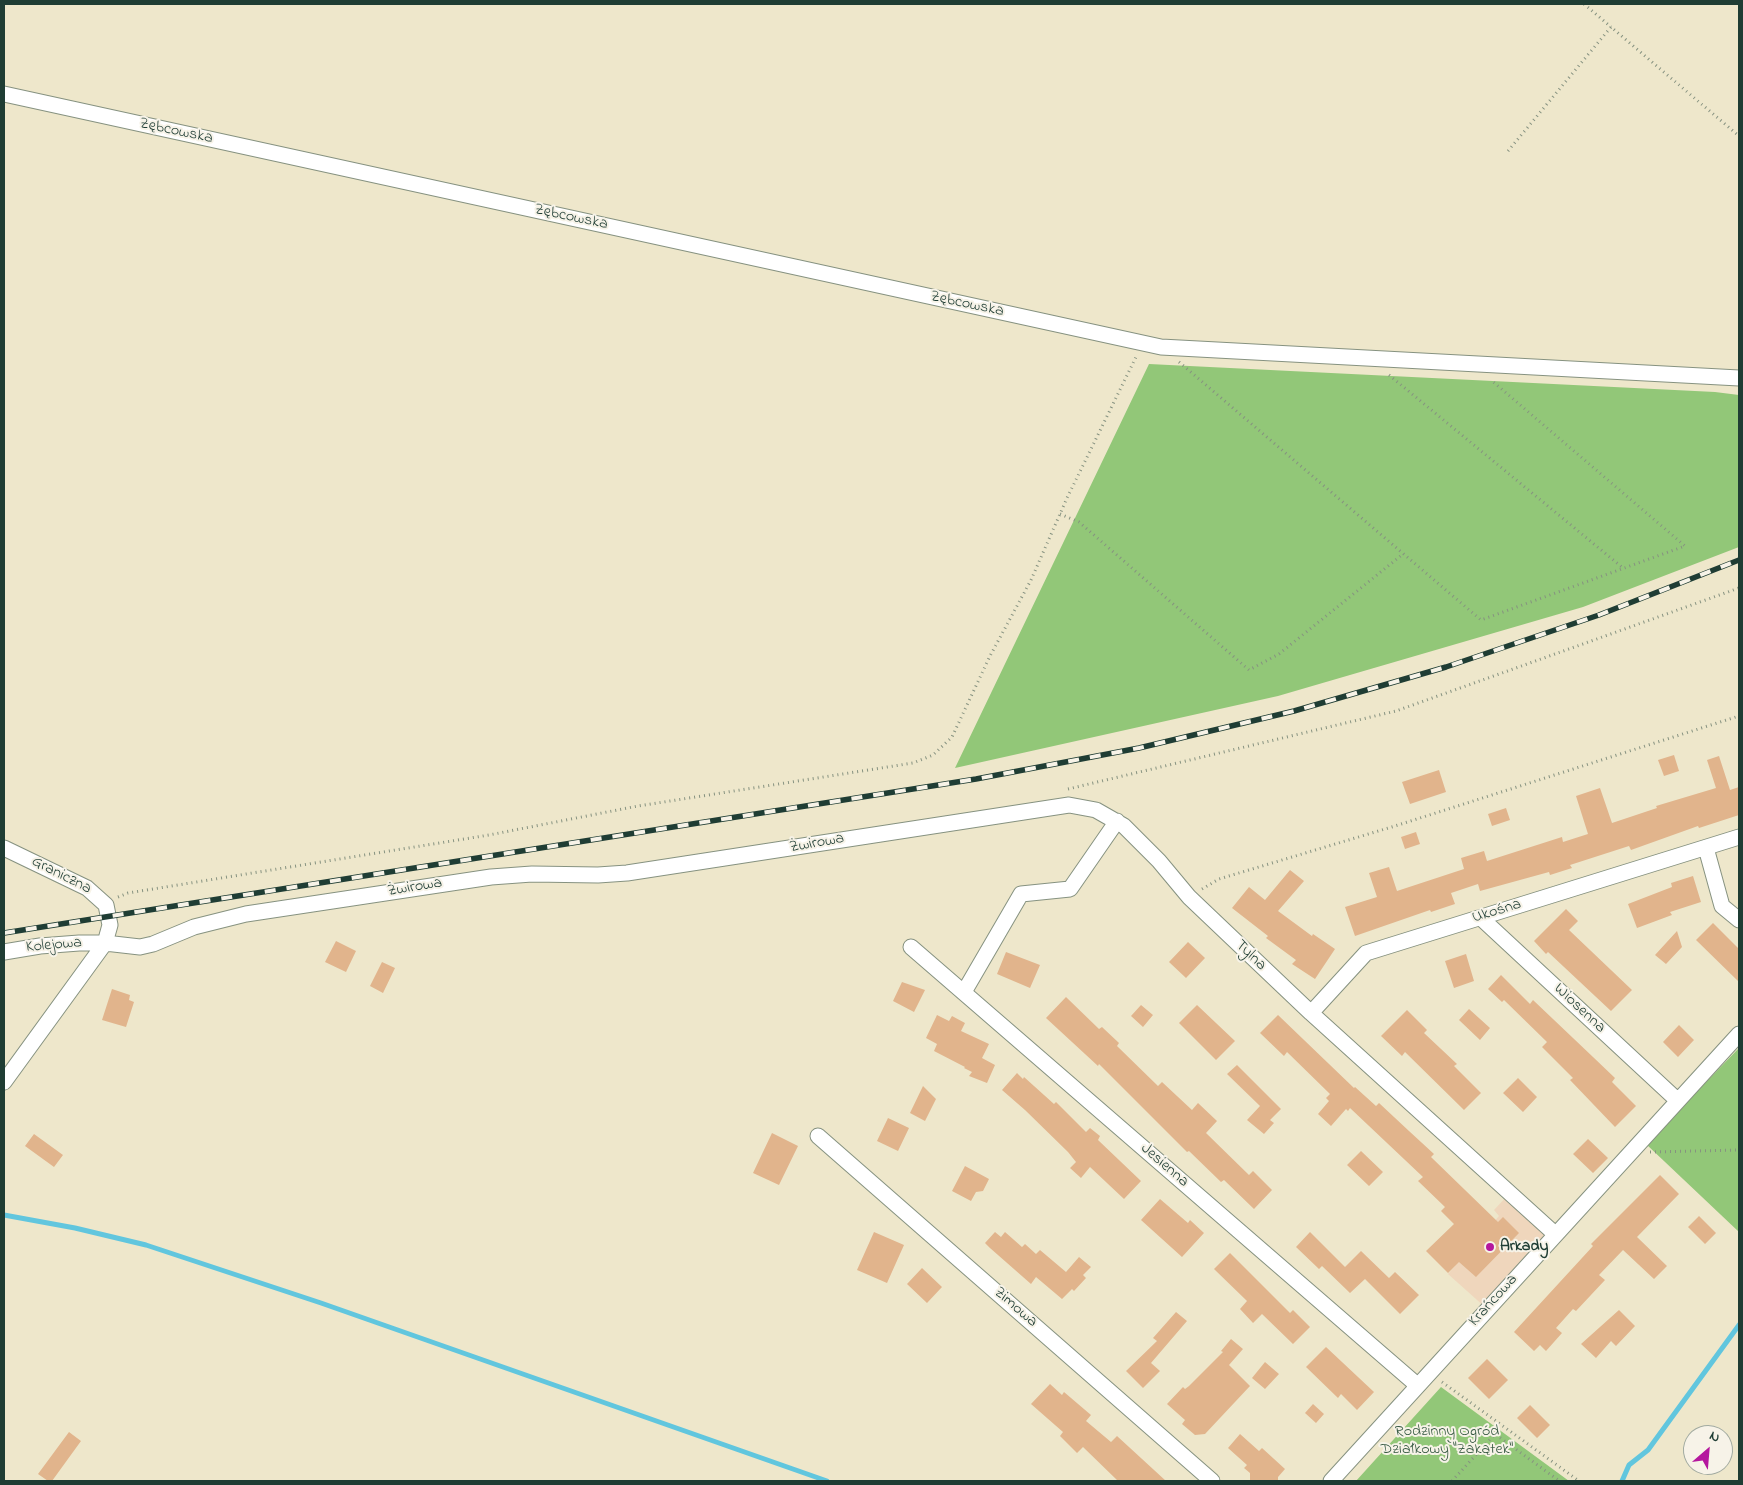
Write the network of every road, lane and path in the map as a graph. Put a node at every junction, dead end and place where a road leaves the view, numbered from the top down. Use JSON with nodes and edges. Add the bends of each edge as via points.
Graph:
{"nodes":[{"id":1,"x":1584,"y":4,"type":"edge"},
{"id":2,"x":1610,"y":27,"type":"junction"},
{"id":3,"x":4,"y":94,"type":"edge"},
{"id":4,"x":1739,"y":136,"type":"edge"},
{"id":5,"x":1508,"y":151,"type":"dead end"},
{"id":6,"x":1141,"y":343,"type":"junction"},
{"id":7,"x":1161,"y":347,"type":"junction"},
{"id":8,"x":1368,"y":358,"type":"junction"},
{"id":9,"x":1472,"y":363,"type":"junction"},
{"id":10,"x":1739,"y":378,"type":"edge"},
{"id":11,"x":1060,"y":514,"type":"junction"},
{"id":12,"x":1403,"y":554,"type":"junction"},
{"id":13,"x":1623,"y":569,"type":"junction"},
{"id":14,"x":1739,"y":588,"type":"edge"},
{"id":15,"x":1739,"y":716,"type":"edge"},
{"id":16,"x":1050,"y":807,"type":"junction"},
{"id":17,"x":1117,"y":821,"type":"junction"},
{"id":18,"x":900,"y":830,"type":"joint"},
{"id":19,"x":1739,"y":837,"type":"edge"},
{"id":20,"x":4,"y":848,"type":"edge"},
{"id":21,"x":1706,"y":848,"type":"junction"},
{"id":22,"x":1189,"y":897,"type":"junction"},
{"id":23,"x":106,"y":905,"type":"junction"},
{"id":24,"x":1480,"y":918,"type":"junction"},
{"id":25,"x":1739,"y":920,"type":"edge"},
{"id":26,"x":105,"y":943,"type":"junction"},
{"id":27,"x":912,"y":947,"type":"dead end"},
{"id":28,"x":4,"y":952,"type":"edge"},
{"id":29,"x":964,"y":992,"type":"junction"},
{"id":30,"x":1311,"y":1013,"type":"junction"},
{"id":31,"x":1738,"y":1039,"type":"edge"},
{"id":32,"x":4,"y":1082,"type":"edge"},
{"id":33,"x":1677,"y":1100,"type":"junction"},
{"id":34,"x":818,"y":1136,"type":"dead end"},
{"id":35,"x":1739,"y":1150,"type":"edge"},
{"id":36,"x":1630,"y":1152,"type":"junction"},
{"id":37,"x":1555,"y":1234,"type":"junction"},
{"id":38,"x":1429,"y":1373,"type":"junction"},
{"id":39,"x":1417,"y":1386,"type":"junction"},
{"id":40,"x":1558,"y":1480,"type":"dead end"},
{"id":41,"x":1212,"y":1481,"type":"edge"},
{"id":42,"x":1331,"y":1481,"type":"edge"},
{"id":43,"x":1452,"y":1481,"type":"edge"},
{"id":44,"x":1579,"y":1481,"type":"edge"}],
"edges":[{"from":1,"to":2,"type":"path"},
{"from":2,"to":4,"type":"path"},
{"from":2,"to":5,"type":"path"},
{"from":3,"to":6,"type":"street","name":"Zębcowska"},
{"from":6,"to":7,"type":"street","name":"Zębcowska"},
{"from":6,"to":11,"type":"path"},
{"from":7,"to":8,"type":"street","name":"Zębcowska"},
{"from":7,"to":12,"type":"path"},
{"from":8,"to":9,"type":"street","name":"Zębcowska"},
{"from":8,"to":13,"type":"path"},
{"from":9,"to":10,"type":"street","name":"Zębcowska"},
{"from":9,"to":13,"type":"path","via":[[1685,546]]},
{"from":11,"to":12,"type":"path","via":[[1079,522],[1248,670],[1279,654]]},
{"from":11,"to":23,"type":"path","via":[[1031,580],[952,737],[933,755],[913,763],[638,806],[489,835],[128,893]]},
{"from":12,"to":13,"type":"path","via":[[1481,620]]},
{"from":14,"to":16,"type":"path","via":[[1396,711],[1065,790]]},
{"from":15,"to":22,"type":"path","via":[[1219,879]]},
{"from":16,"to":17,"type":"street","name":"Tylna","via":[[1068,804],[1096,810]]},
{"from":16,"to":18,"type":"street","name":"Tylna"},
{"from":17,"to":22,"type":"street","name":"Tylna","via":[[1159,861]]},
{"from":17,"to":29,"type":"street","via":[[1070,889],[1021,894]]},
{"from":18,"to":26,"type":"street","name":"Żwirowa","via":[[627,873],[481,878],[246,914],[194,927],[140,947]]},
{"from":19,"to":21,"type":"street","name":"Ukośna"},
{"from":20,"to":23,"type":"street","name":"Graniczna","via":[[87,888]]},
{"from":21,"to":24,"type":"street","name":"Ukośna"},
{"from":21,"to":25,"type":"street","via":[[1722,906]]},
{"from":22,"to":30,"type":"street","name":"Tylna"},
{"from":23,"to":26,"type":"street","name":"Graniczna","via":[[110,925]]},
{"from":24,"to":30,"type":"street","name":"Ukośna","via":[[1366,953]]},
{"from":24,"to":33,"type":"street","name":"Wiosenna"},
{"from":26,"to":28,"type":"street","name":"Kolejowa","via":[[40,946]]},
{"from":26,"to":32,"type":"street"},
{"from":27,"to":29,"type":"street","name":"Jesienna"},
{"from":29,"to":39,"type":"street","name":"Jesienna"},
{"from":30,"to":37,"type":"street","name":"Tylna"},
{"from":31,"to":33,"type":"street","name":"Krańcowa"},
{"from":33,"to":36,"type":"street","name":"Krańcowa"},
{"from":34,"to":41,"type":"street","name":"Zimowa"},
{"from":35,"to":36,"type":"path"},
{"from":36,"to":37,"type":"street","name":"Krańcowa"},
{"from":37,"to":38,"type":"street","name":"Krańcowa"},
{"from":38,"to":39,"type":"street","name":"Krańcowa"},
{"from":38,"to":44,"type":"path"},
{"from":39,"to":42,"type":"street","name":"Krańcowa"},
{"from":40,"to":43,"type":"path","via":[[1495,1434]]}]}
